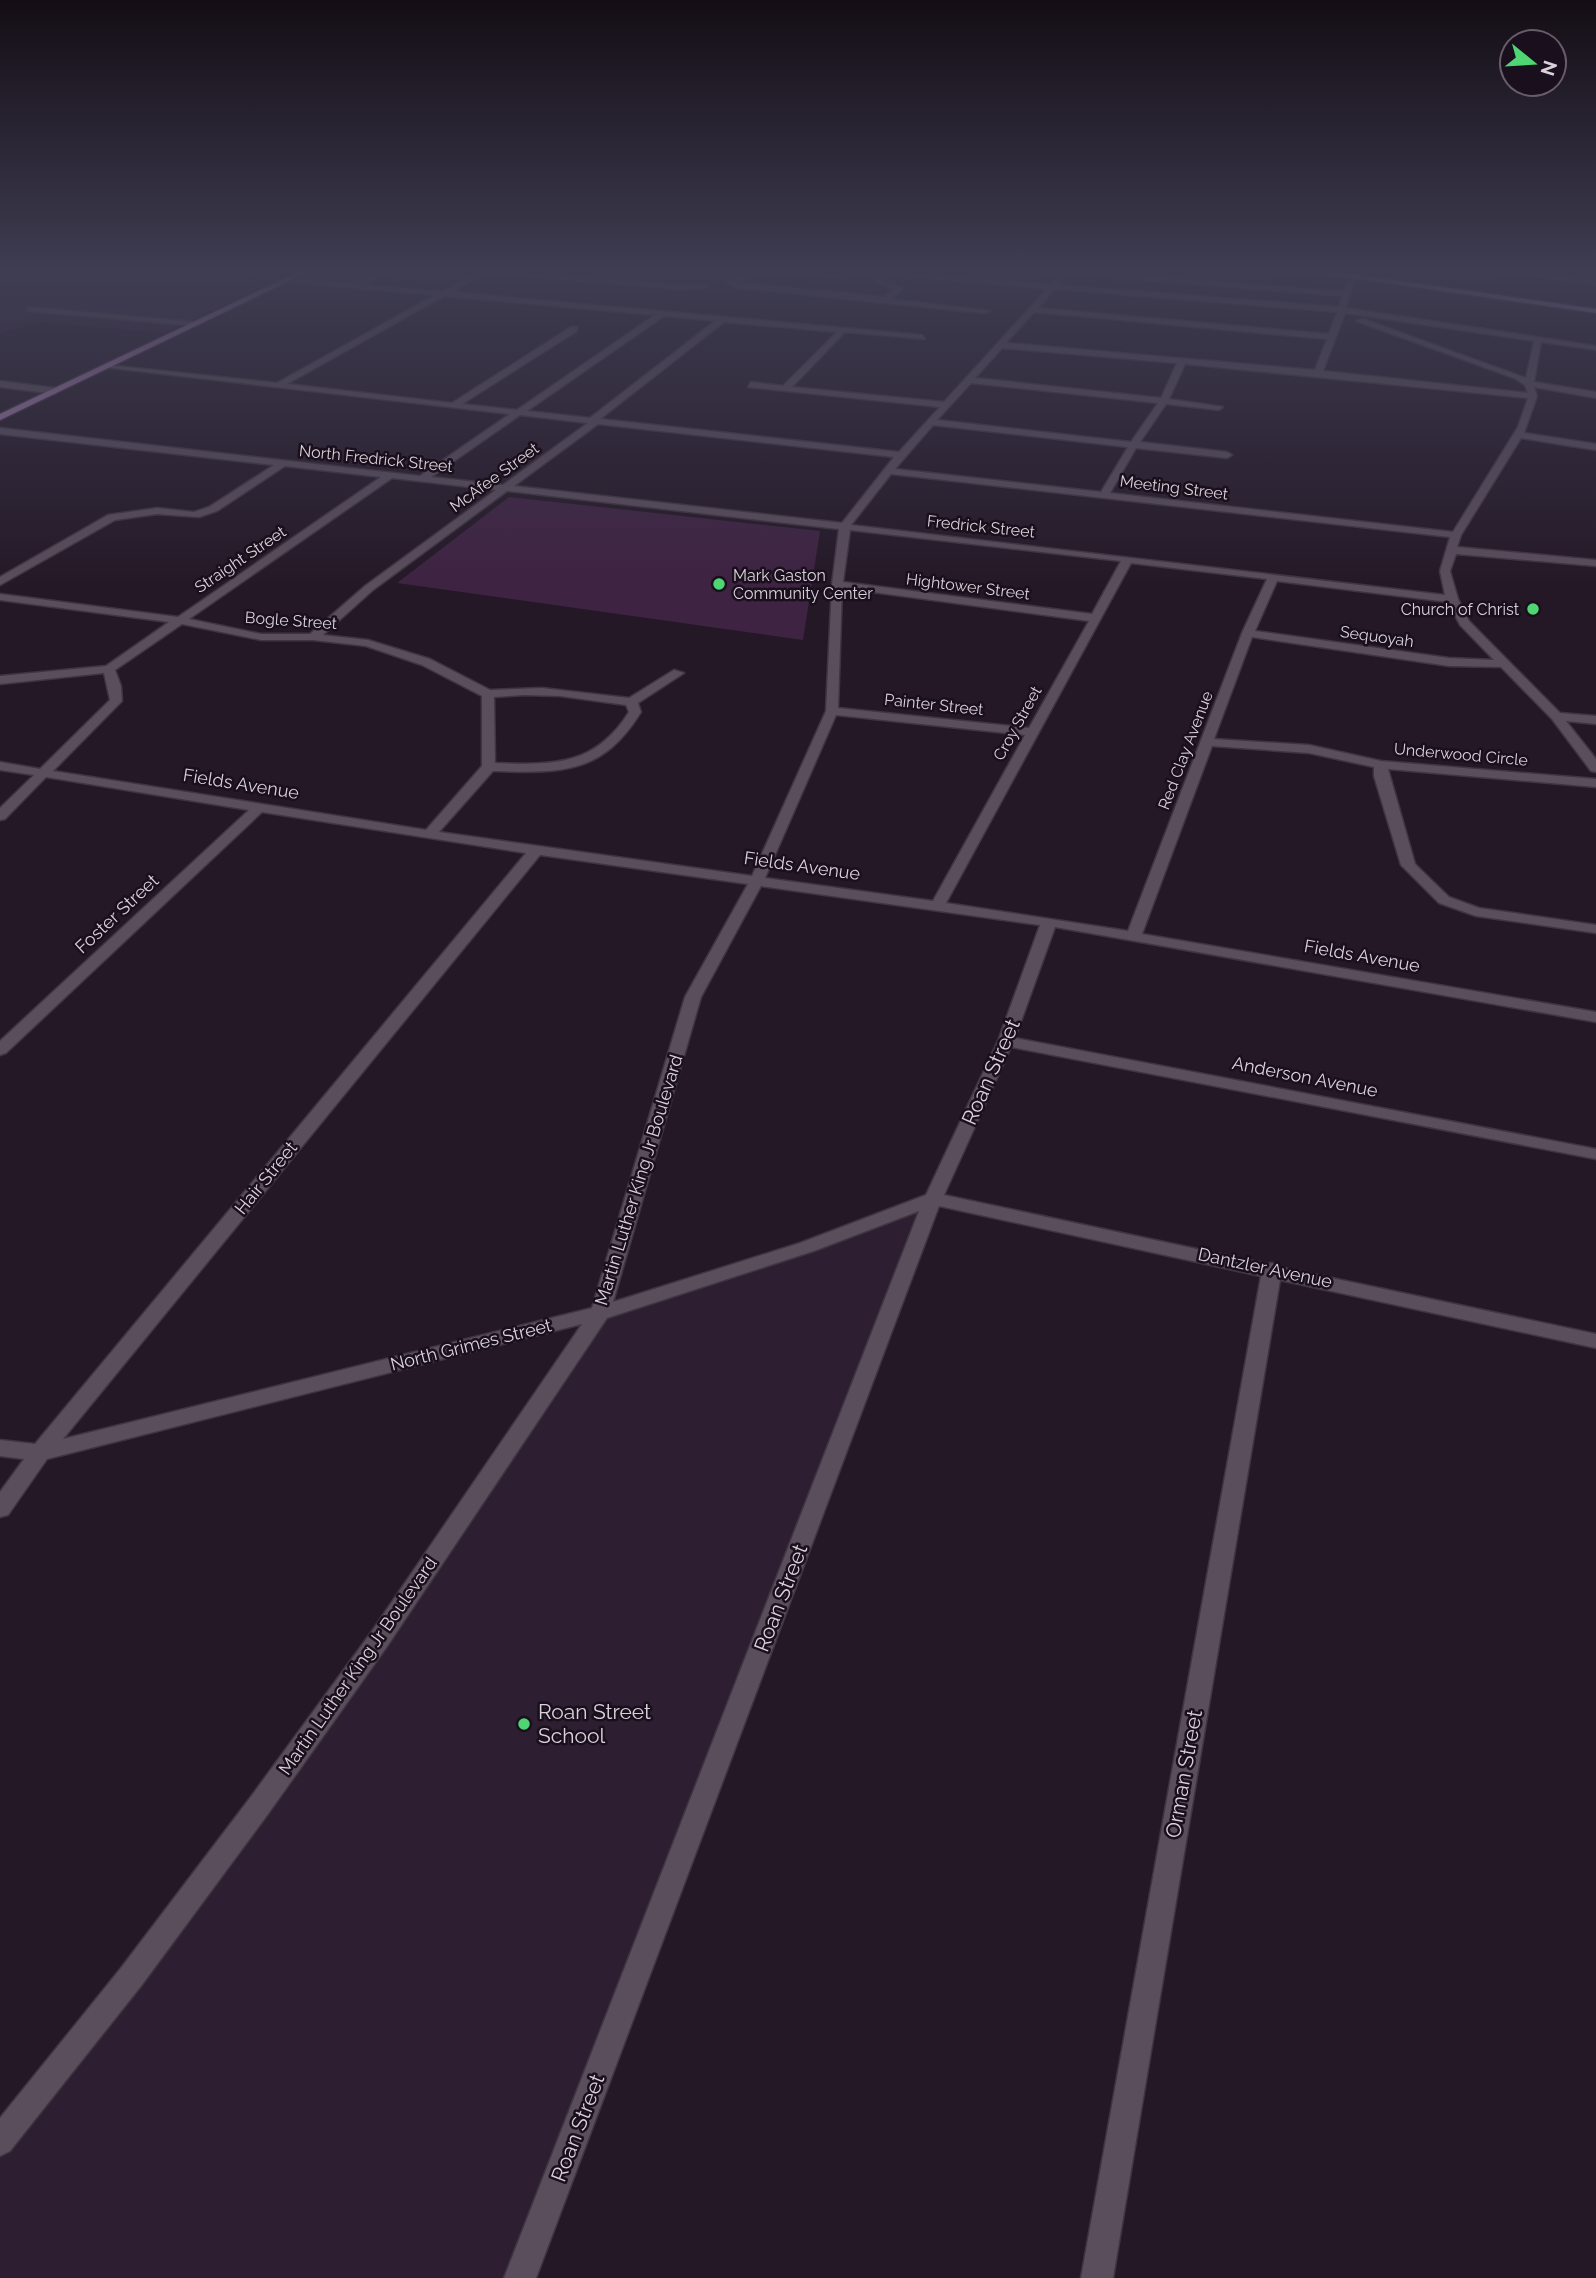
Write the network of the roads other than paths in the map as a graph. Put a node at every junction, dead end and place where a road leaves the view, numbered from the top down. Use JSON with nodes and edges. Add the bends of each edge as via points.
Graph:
{"nodes":[{"id":1,"x":89,"y":375,"type":"edge"},
{"id":2,"x":182,"y":375,"type":"edge"},
{"id":3,"x":297,"y":375,"type":"edge"},
{"id":4,"x":500,"y":375,"type":"edge"},
{"id":5,"x":574,"y":375,"type":"edge"},
{"id":6,"x":648,"y":375,"type":"edge"},
{"id":7,"x":798,"y":375,"type":"edge"},
{"id":8,"x":972,"y":375,"type":"edge"},
{"id":9,"x":1176,"y":375,"type":"edge"},
{"id":10,"x":1340,"y":375,"type":"edge"},
{"id":11,"x":1515,"y":375,"type":"edge"},
{"id":12,"x":1531,"y":375,"type":"edge"},
{"id":13,"x":968,"y":380,"type":"junction"},
{"id":14,"x":1529,"y":383,"type":"junction"},
{"id":15,"x":0,"y":384,"type":"edge"},
{"id":16,"x":751,"y":385,"type":"dead end"},
{"id":17,"x":278,"y":386,"type":"junction"},
{"id":18,"x":786,"y":388,"type":"junction"},
{"id":19,"x":55,"y":391,"type":"junction"},
{"id":20,"x":1596,"y":394,"type":"edge"},
{"id":21,"x":1533,"y":396,"type":"junction"},
{"id":22,"x":1164,"y":401,"type":"junction"},
{"id":23,"x":455,"y":404,"type":"junction"},
{"id":24,"x":946,"y":405,"type":"junction"},
{"id":25,"x":1219,"y":407,"type":"dead end"},
{"id":26,"x":522,"y":412,"type":"junction"},
{"id":27,"x":0,"y":417,"type":"edge"},
{"id":28,"x":597,"y":421,"type":"junction"},
{"id":29,"x":931,"y":422,"type":"junction"},
{"id":30,"x":0,"y":431,"type":"edge"},
{"id":31,"x":1519,"y":435,"type":"junction"},
{"id":32,"x":1134,"y":444,"type":"junction"},
{"id":33,"x":1596,"y":447,"type":"edge"},
{"id":34,"x":901,"y":455,"type":"junction"},
{"id":35,"x":1227,"y":455,"type":"dead end"},
{"id":36,"x":284,"y":463,"type":"junction"},
{"id":37,"x":888,"y":471,"type":"junction"},
{"id":38,"x":390,"y":475,"type":"junction"},
{"id":39,"x":422,"y":479,"type":"junction"},
{"id":40,"x":506,"y":488,"type":"junction"},
{"id":41,"x":1104,"y":495,"type":"junction"},
{"id":42,"x":845,"y":526,"type":"junction"},
{"id":43,"x":1456,"y":535,"type":"junction"},
{"id":44,"x":1451,"y":550,"type":"junction"},
{"id":45,"x":1128,"y":559,"type":"junction"},
{"id":46,"x":1596,"y":563,"type":"edge"},
{"id":47,"x":1272,"y":578,"type":"junction"},
{"id":48,"x":0,"y":582,"type":"edge"},
{"id":49,"x":836,"y":584,"type":"junction"},
{"id":50,"x":0,"y":597,"type":"edge"},
{"id":51,"x":1452,"y":598,"type":"junction"},
{"id":52,"x":1095,"y":618,"type":"junction"},
{"id":53,"x":178,"y":620,"type":"junction"},
{"id":54,"x":1248,"y":633,"type":"junction"},
{"id":55,"x":313,"y":637,"type":"junction"},
{"id":56,"x":1501,"y":664,"type":"junction"},
{"id":57,"x":109,"y":669,"type":"junction"},
{"id":58,"x":678,"y":673,"type":"dead end"},
{"id":59,"x":0,"y":680,"type":"edge"},
{"id":60,"x":488,"y":694,"type":"junction"},
{"id":61,"x":631,"y":702,"type":"junction"},
{"id":62,"x":832,"y":711,"type":"junction"},
{"id":63,"x":1556,"y":716,"type":"junction"},
{"id":64,"x":1596,"y":720,"type":"edge"},
{"id":65,"x":1032,"y":732,"type":"junction"},
{"id":66,"x":1207,"y":741,"type":"junction"},
{"id":67,"x":1381,"y":765,"type":"junction"},
{"id":68,"x":0,"y":766,"type":"edge"},
{"id":69,"x":489,"y":767,"type":"junction"},
{"id":70,"x":1596,"y":768,"type":"edge"},
{"id":71,"x":44,"y":772,"type":"junction"},
{"id":72,"x":1596,"y":783,"type":"edge"},
{"id":73,"x":261,"y":806,"type":"junction"},
{"id":74,"x":0,"y":816,"type":"edge"},
{"id":75,"x":429,"y":835,"type":"junction"},
{"id":76,"x":536,"y":850,"type":"junction"},
{"id":77,"x":757,"y":880,"type":"junction"},
{"id":78,"x":938,"y":905,"type":"junction"},
{"id":79,"x":1049,"y":922,"type":"junction"},
{"id":80,"x":1596,"y":929,"type":"edge"},
{"id":81,"x":1134,"y":935,"type":"junction"},
{"id":82,"x":1596,"y":1017,"type":"edge"},
{"id":83,"x":1006,"y":1041,"type":"junction"},
{"id":84,"x":0,"y":1050,"type":"edge"},
{"id":85,"x":1596,"y":1154,"type":"edge"},
{"id":86,"x":933,"y":1199,"type":"junction"},
{"id":87,"x":1272,"y":1269,"type":"junction"},
{"id":88,"x":600,"y":1313,"type":"junction"},
{"id":89,"x":1596,"y":1341,"type":"edge"},
{"id":90,"x":0,"y":1448,"type":"edge"},
{"id":91,"x":40,"y":1453,"type":"junction"},
{"id":92,"x":0,"y":1509,"type":"edge"},
{"id":93,"x":0,"y":2141,"type":"edge"},
{"id":94,"x":520,"y":2278,"type":"edge"},
{"id":95,"x":1097,"y":2278,"type":"edge"}],
"edges":[{"from":1,"to":19,"type":"main road"},
{"from":2,"to":17,"type":"street"},
{"from":3,"to":17,"type":"street"},
{"from":4,"to":23,"type":"street"},
{"from":5,"to":26,"type":"street"},
{"from":6,"to":28,"type":"street","name":"McAfee Street","via":[[594,416]]},
{"from":7,"to":18,"type":"street"},
{"from":8,"to":13,"type":"street","name":"Martin Luther King Jr Boulevard"},
{"from":9,"to":22,"type":"street"},
{"from":10,"to":21,"type":"street"},
{"from":11,"to":14,"type":"street"},
{"from":12,"to":14,"type":"street"},
{"from":13,"to":22,"type":"street"},
{"from":13,"to":24,"type":"street","name":"Martin Luther King Jr Boulevard"},
{"from":14,"to":20,"type":"street"},
{"from":14,"to":21,"type":"street"},
{"from":15,"to":19,"type":"street"},
{"from":16,"to":18,"type":"street"},
{"from":17,"to":23,"type":"street"},
{"from":18,"to":24,"type":"street"},
{"from":19,"to":27,"type":"main road"},
{"from":21,"to":31,"type":"street"},
{"from":22,"to":25,"type":"street"},
{"from":22,"to":32,"type":"street"},
{"from":23,"to":26,"type":"street"},
{"from":24,"to":29,"type":"street","name":"Martin Luther King Jr Boulevard"},
{"from":26,"to":28,"type":"street"},
{"from":26,"to":39,"type":"street"},
{"from":28,"to":34,"type":"street"},
{"from":28,"to":40,"type":"street","name":"McAfee Street"},
{"from":29,"to":32,"type":"street"},
{"from":29,"to":34,"type":"street","name":"Martin Luther King Jr Boulevard"},
{"from":30,"to":36,"type":"street","name":"North Fredrick Street"},
{"from":31,"to":33,"type":"street"},
{"from":31,"to":43,"type":"street"},
{"from":32,"to":35,"type":"street"},
{"from":32,"to":41,"type":"street"},
{"from":34,"to":37,"type":"street","name":"Martin Luther King Jr Boulevard"},
{"from":36,"to":38,"type":"street","name":"North Fredrick Street"},
{"from":36,"to":48,"type":"street","via":[[213,509],[195,515],[157,511],[112,517]]},
{"from":37,"to":41,"type":"street","name":"Meeting Street"},
{"from":37,"to":42,"type":"street","name":"Martin Luther King Jr Boulevard"},
{"from":38,"to":39,"type":"street","name":"North Fredrick Street"},
{"from":38,"to":53,"type":"street","name":"Straight Street"},
{"from":39,"to":40,"type":"street","name":"North Fredrick Street"},
{"from":40,"to":42,"type":"street","name":"Fredrick Street"},
{"from":40,"to":55,"type":"street","name":"McAfee Street","via":[[369,588]]},
{"from":41,"to":43,"type":"street","name":"Meeting Street"},
{"from":42,"to":45,"type":"street","name":"Fredrick Street"},
{"from":42,"to":49,"type":"street","name":"Martin Luther King Jr Boulevard"},
{"from":43,"to":44,"type":"street"},
{"from":44,"to":46,"type":"street"},
{"from":44,"to":51,"type":"street","via":[[1445,571]]},
{"from":45,"to":47,"type":"street","name":"Fredrick Street"},
{"from":45,"to":52,"type":"street","name":"Croy Street"},
{"from":47,"to":51,"type":"street","name":"Fredrick Street"},
{"from":47,"to":54,"type":"street","name":"Red Clay Avenue"},
{"from":49,"to":52,"type":"street","name":"Hightower Street"},
{"from":49,"to":62,"type":"street","name":"Martin Luther King Jr Boulevard"},
{"from":50,"to":53,"type":"street","name":"Bogle Street"},
{"from":51,"to":56,"type":"street","via":[[1464,623]]},
{"from":52,"to":65,"type":"street","name":"Croy Street"},
{"from":53,"to":55,"type":"street","name":"Bogle Street","via":[[261,638]]},
{"from":53,"to":57,"type":"street","name":"Straight Street"},
{"from":54,"to":56,"type":"street","name":"Sequoyah","via":[[1449,662]]},
{"from":54,"to":66,"type":"street","name":"Red Clay Avenue"},
{"from":55,"to":60,"type":"street","name":"Bogle Street","via":[[368,643],[426,663]]},
{"from":56,"to":63,"type":"street"},
{"from":57,"to":59,"type":"street"},
{"from":57,"to":71,"type":"street","via":[[116,701]]},
{"from":58,"to":61,"type":"street"},
{"from":60,"to":61,"type":"street","via":[[559,692]]},
{"from":60,"to":69,"type":"street"},
{"from":61,"to":69,"type":"street","via":[[635,712],[631,720],[605,752],[566,765]]},
{"from":62,"to":65,"type":"street","name":"Painter Street"},
{"from":62,"to":77,"type":"street","name":"Martin Luther King Jr Boulevard"},
{"from":63,"to":64,"type":"street"},
{"from":63,"to":70,"type":"street"},
{"from":65,"to":78,"type":"street","name":"Croy Street"},
{"from":66,"to":67,"type":"street","via":[[1309,749]]},
{"from":66,"to":81,"type":"street","name":"Red Clay Avenue"},
{"from":67,"to":72,"type":"street","name":"Underwood Circle"},
{"from":67,"to":80,"type":"street","name":"Underwood Circle","via":[[1408,865],[1444,900],[1476,912]]},
{"from":68,"to":71,"type":"street","name":"Fields Avenue"},
{"from":69,"to":75,"type":"street"},
{"from":71,"to":73,"type":"street","name":"Fields Avenue"},
{"from":71,"to":74,"type":"street"},
{"from":73,"to":75,"type":"street","name":"Fields Avenue"},
{"from":73,"to":84,"type":"street","name":"Foster Street"},
{"from":75,"to":76,"type":"street","name":"Fields Avenue"},
{"from":76,"to":77,"type":"street","name":"Fields Avenue"},
{"from":76,"to":91,"type":"street","name":"Hair Street"},
{"from":77,"to":78,"type":"street","name":"Fields Avenue"},
{"from":77,"to":88,"type":"street","name":"Martin Luther King Jr Boulevard","via":[[693,997]]},
{"from":78,"to":79,"type":"street","name":"Fields Avenue"},
{"from":79,"to":81,"type":"street","name":"Fields Avenue"},
{"from":79,"to":83,"type":"street","name":"Roan Street"},
{"from":81,"to":82,"type":"street","name":"Fields Avenue"},
{"from":83,"to":85,"type":"street","name":"Anderson Avenue"},
{"from":83,"to":86,"type":"street","name":"Roan Street"},
{"from":86,"to":87,"type":"street","name":"Dantzler Avenue"},
{"from":86,"to":88,"type":"street","name":"North Grimes Street","via":[[807,1247]]},
{"from":86,"to":94,"type":"street","name":"Roan Street"},
{"from":87,"to":89,"type":"street","name":"Dantzler Avenue"},
{"from":87,"to":95,"type":"street","name":"Orman Street"},
{"from":88,"to":91,"type":"street","name":"North Grimes Street"},
{"from":88,"to":93,"type":"street","name":"Martin Luther King Jr Boulevard","via":[[283,1773],[131,1977]]},
{"from":90,"to":91,"type":"street","name":"North Grimes Street"},
{"from":91,"to":92,"type":"street","name":"Hair Street"}]}
